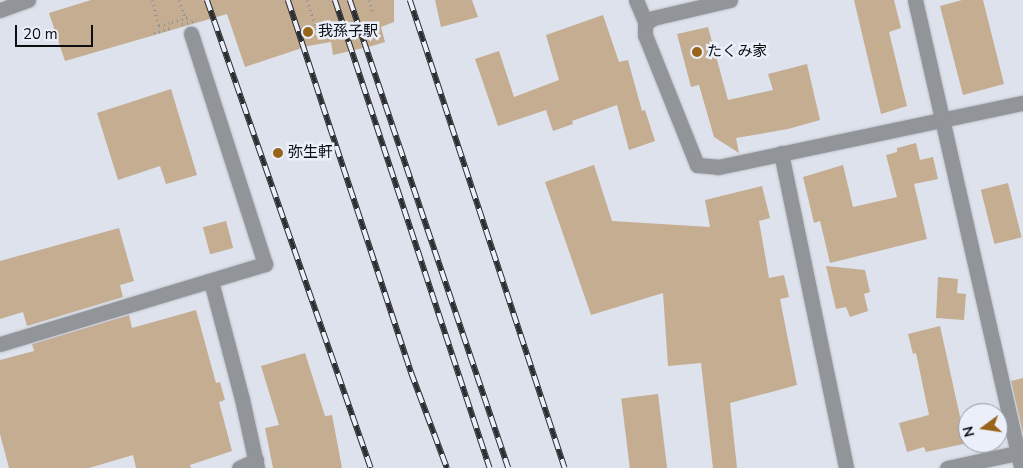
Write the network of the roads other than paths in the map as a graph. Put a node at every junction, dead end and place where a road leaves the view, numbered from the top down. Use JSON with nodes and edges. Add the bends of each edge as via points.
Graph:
{"nodes":[{"id":1,"x":28,"y":0,"type":"edge"},
{"id":2,"x":636,"y":0,"type":"edge"},
{"id":3,"x":730,"y":0,"type":"edge"},
{"id":4,"x":915,"y":0,"type":"edge"},
{"id":5,"x":0,"y":10,"type":"edge"},
{"id":6,"x":646,"y":23,"type":"junction"},
{"id":7,"x":193,"y":27,"type":"road end"},
{"id":8,"x":1023,"y":103,"type":"edge"},
{"id":9,"x":943,"y":118,"type":"junction"},
{"id":10,"x":781,"y":153,"type":"junction"},
{"id":11,"x":211,"y":281,"type":"junction"},
{"id":12,"x":0,"y":344,"type":"edge"},
{"id":13,"x":1017,"y":452,"type":"junction"},
{"id":14,"x":257,"y":464,"type":"edge"},
{"id":15,"x":239,"y":468,"type":"edge"},
{"id":16,"x":846,"y":468,"type":"edge"},
{"id":17,"x":948,"y":468,"type":"edge"},
{"id":18,"x":1021,"y":468,"type":"edge"}],
"edges":[{"from":1,"to":5,"type":"street"},
{"from":2,"to":6,"type":"street"},
{"from":3,"to":6,"type":"street","via":[[653,18]]},
{"from":4,"to":9,"type":"street"},
{"from":6,"to":10,"type":"street","via":[[646,35],[697,166],[718,167]]},
{"from":7,"to":11,"type":"street","via":[[265,264]]},
{"from":8,"to":9,"type":"street"},
{"from":9,"to":10,"type":"street"},
{"from":9,"to":13,"type":"street"},
{"from":10,"to":16,"type":"street"},
{"from":11,"to":12,"type":"street"},
{"from":11,"to":14,"type":"street"},
{"from":13,"to":17,"type":"street"},
{"from":13,"to":18,"type":"street"},
{"from":14,"to":15,"type":"street"}]}
